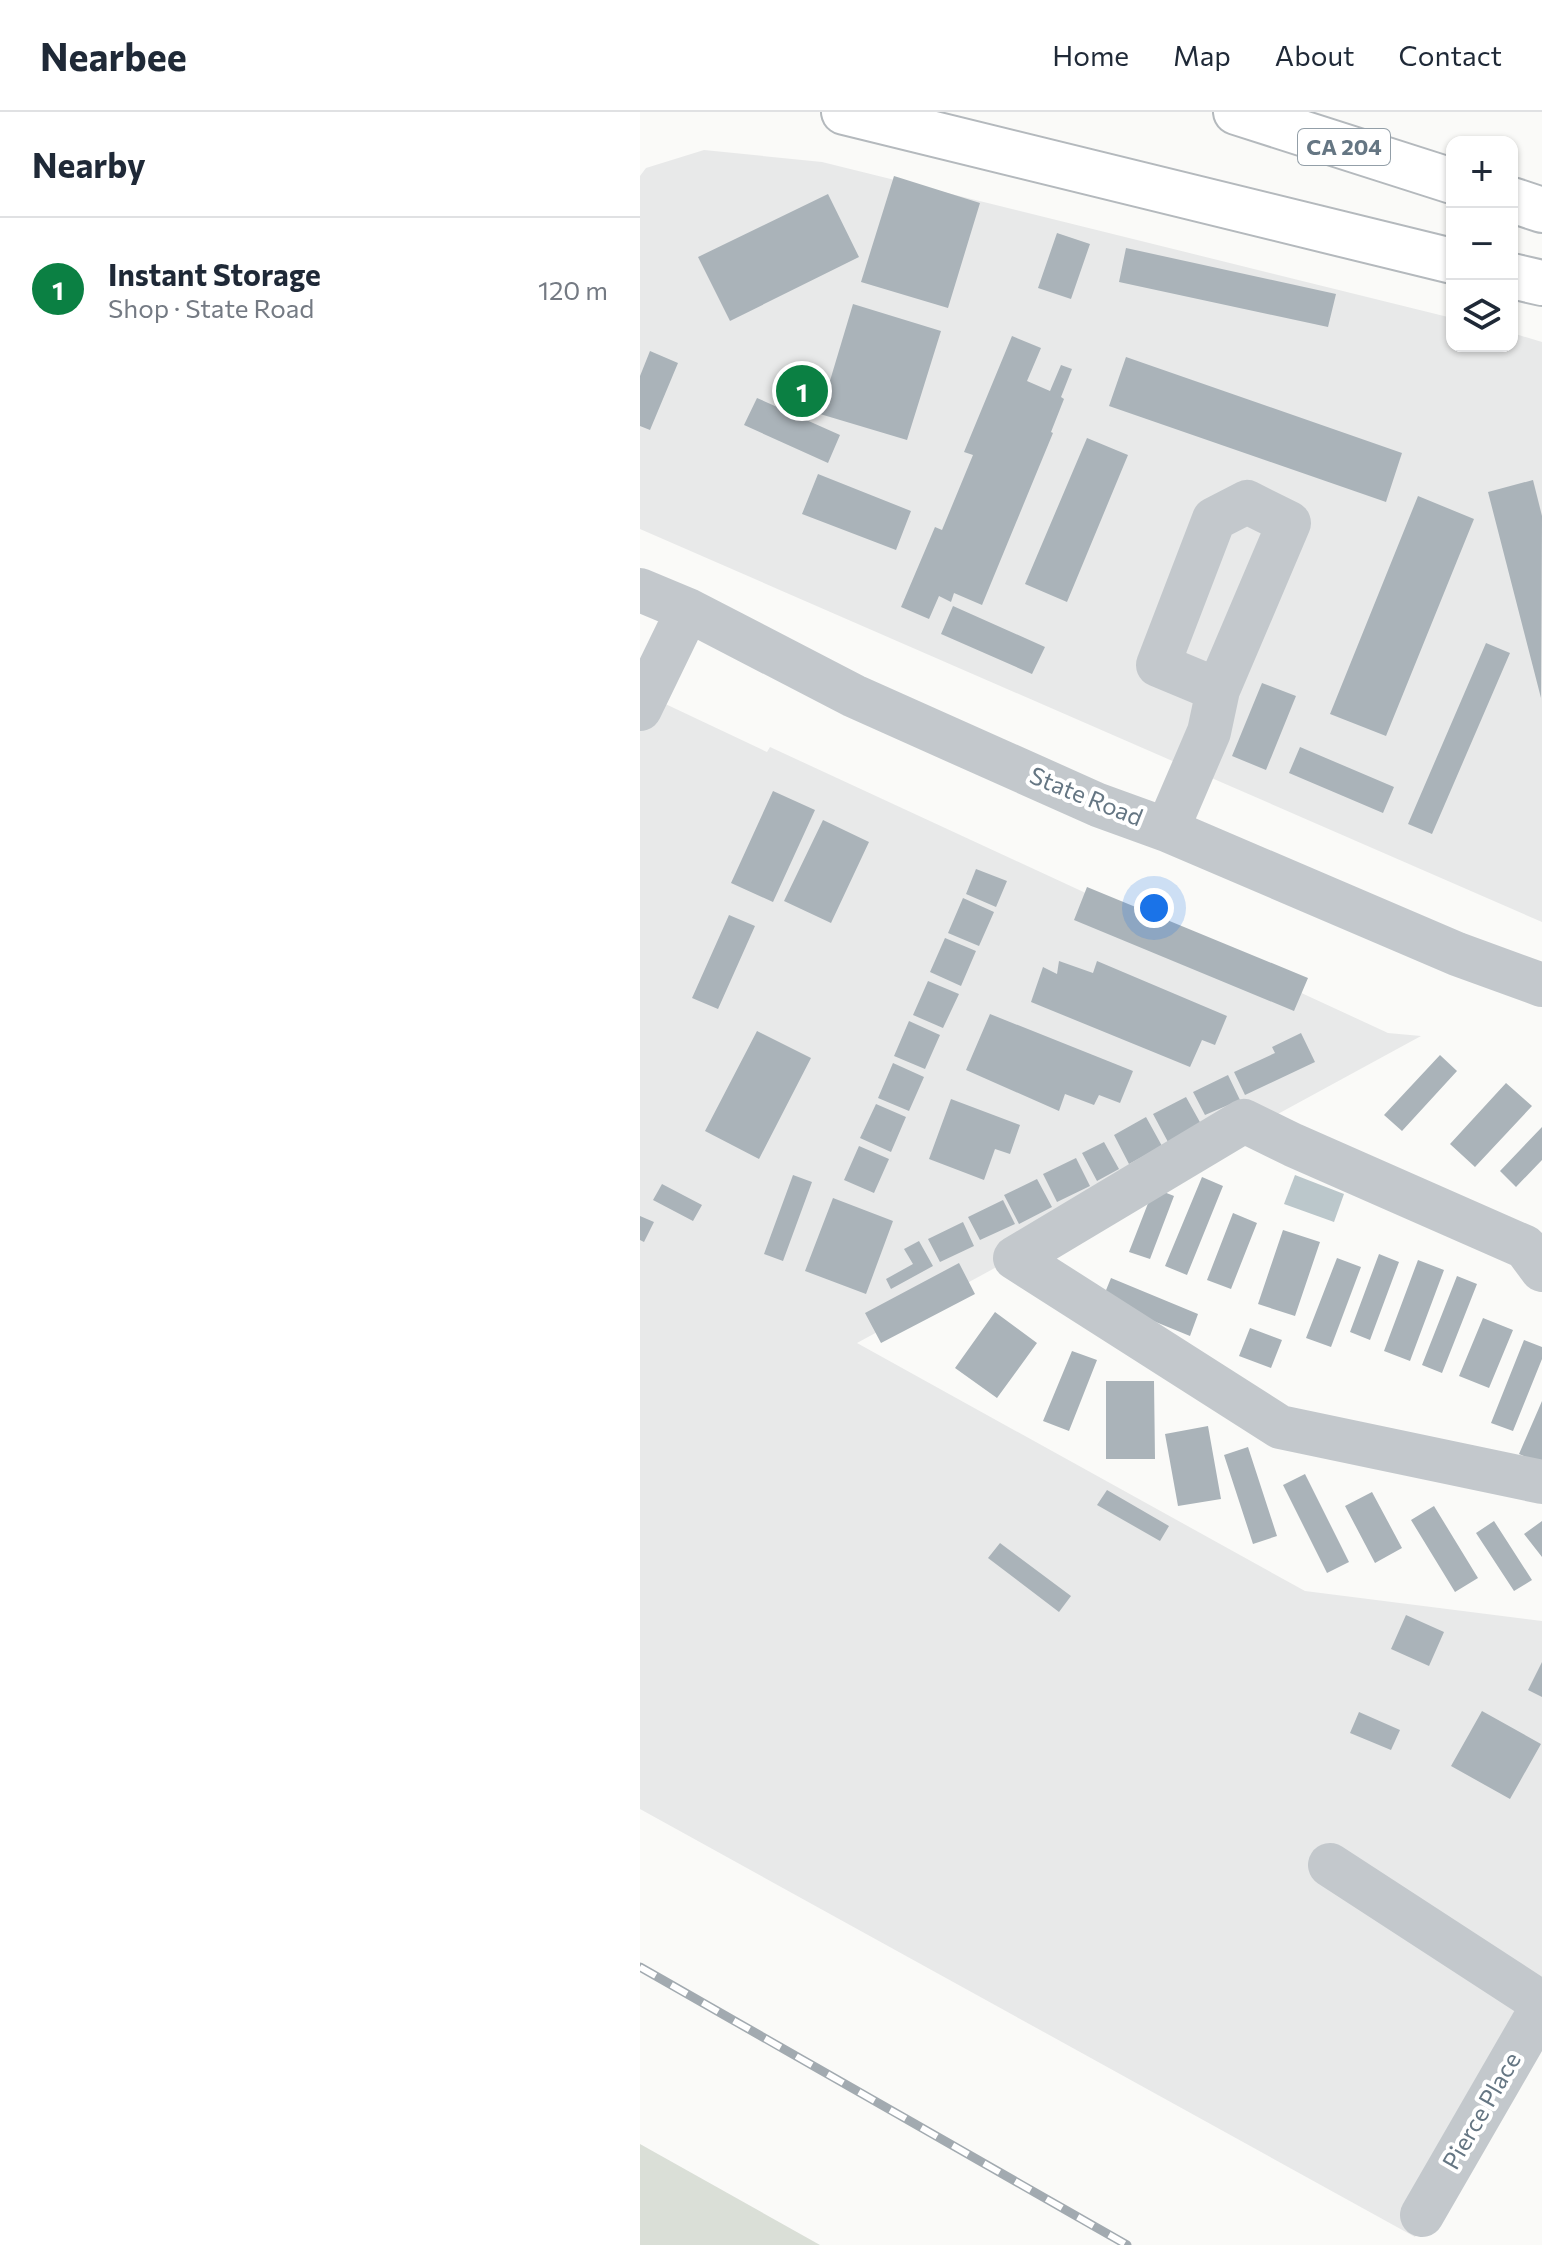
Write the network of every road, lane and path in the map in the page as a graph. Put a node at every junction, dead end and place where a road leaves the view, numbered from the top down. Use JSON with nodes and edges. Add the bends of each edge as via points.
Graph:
{"nodes":[{"id":1,"x":844,"y":112,"type":"edge"},
{"id":2,"x":1236,"y":112,"type":"edge"},
{"id":3,"x":1446,"y":179,"type":"edge"},
{"id":4,"x":1518,"y":202,"type":"edge"},
{"id":5,"x":1542,"y":210,"type":"edge"},
{"id":6,"x":1446,"y":260,"type":"edge"},
{"id":7,"x":1518,"y":277,"type":"edge"},
{"id":8,"x":1542,"y":283,"type":"edge"},
{"id":9,"x":640,"y":590,"type":"edge"},
{"id":10,"x":688,"y":610,"type":"junction"},
{"id":11,"x":1218,"y":690,"type":"dead end"},
{"id":12,"x":640,"y":709,"type":"edge"},
{"id":13,"x":1167,"y":830,"type":"junction"},
{"id":14,"x":1542,"y":985,"type":"edge"},
{"id":15,"x":1542,"y":1270,"type":"edge"},
{"id":16,"x":1542,"y":1482,"type":"edge"},
{"id":17,"x":1330,"y":1865,"type":"dead end"},
{"id":18,"x":1542,"y":2005,"type":"edge"},
{"id":19,"x":1422,"y":2215,"type":"dead end"}],
"edges":[{"from":1,"to":6,"type":"highway"},
{"from":2,"to":3,"type":"highway","number":"CA 204"},
{"from":4,"to":5,"type":"highway"},
{"from":7,"to":8,"type":"highway"},
{"from":9,"to":10,"type":"street","name":"State Road"},
{"from":10,"to":12,"type":"street"},
{"from":10,"to":13,"type":"street","name":"State Road","via":[[854,696],[1098,805]]},
{"from":11,"to":13,"type":"street","via":[[1209,732]]},
{"from":13,"to":14,"type":"street","name":"State Road"},
{"from":15,"to":16,"type":"street","via":[[1525,1247],[1244,1121],[1015,1258],[1280,1427]]},
{"from":17,"to":18,"type":"street"},
{"from":18,"to":19,"type":"street","name":"Pierce Place"}]}
